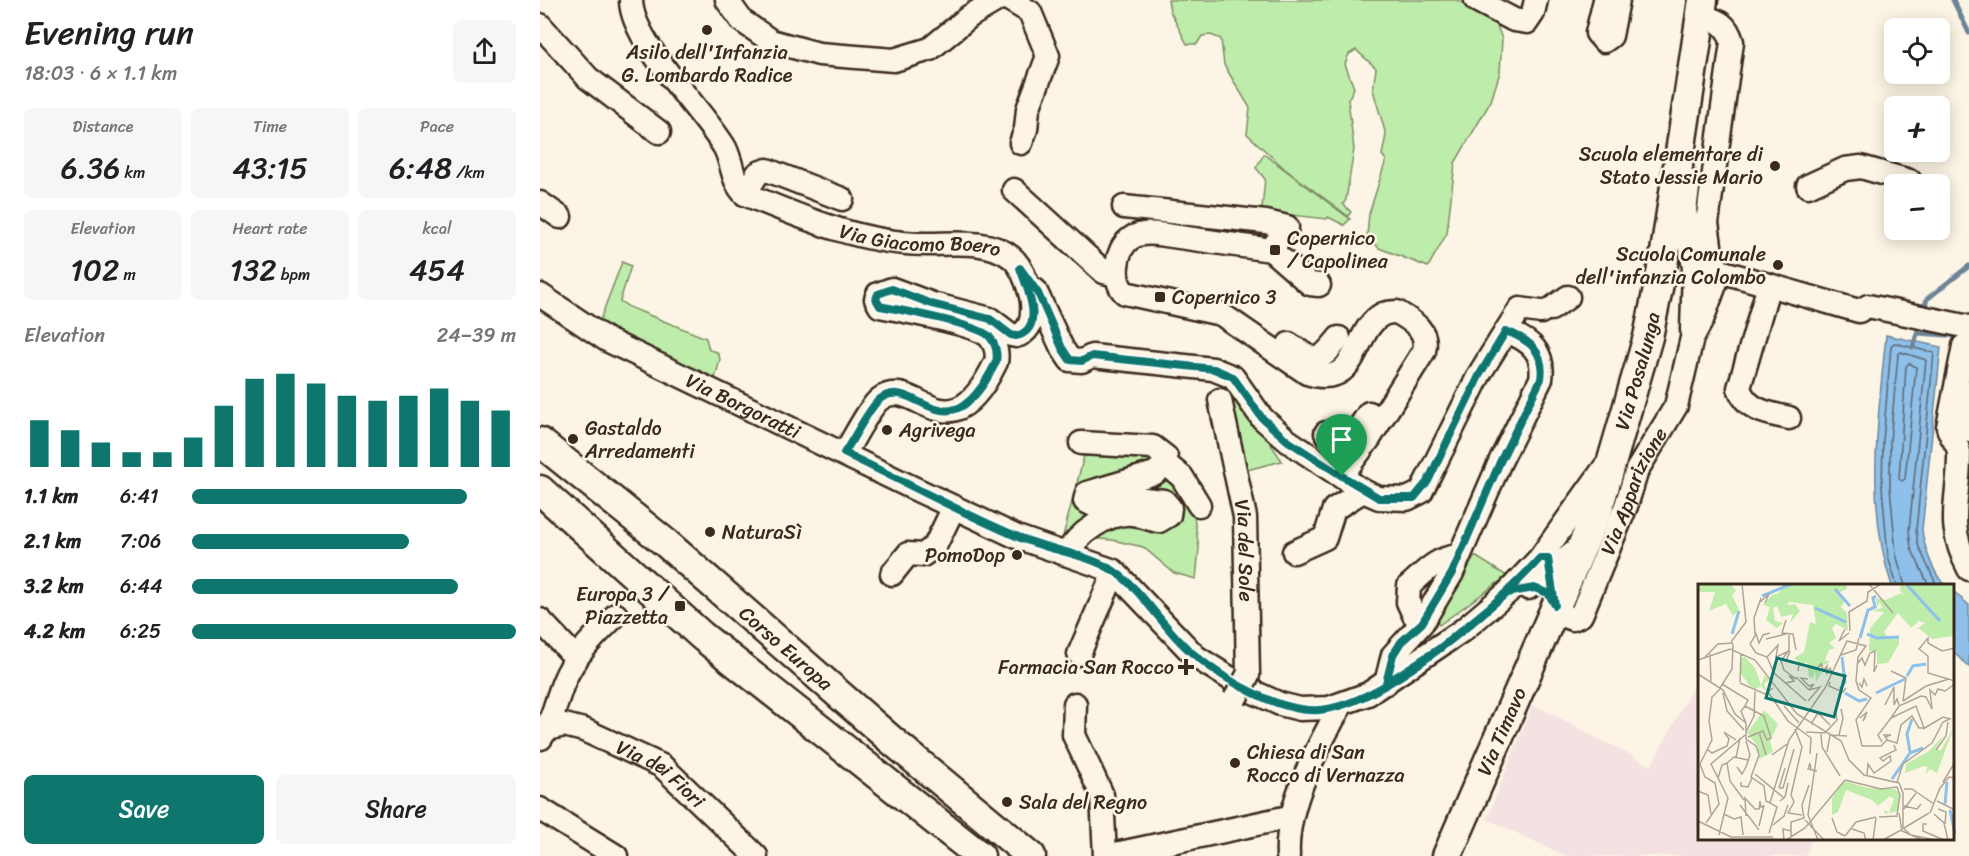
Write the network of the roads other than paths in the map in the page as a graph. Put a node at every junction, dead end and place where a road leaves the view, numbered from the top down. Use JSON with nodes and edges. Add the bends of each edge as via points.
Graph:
{"nodes":[{"id":1,"x":631,"y":0,"type":"edge"},
{"id":2,"x":727,"y":0,"type":"edge"},
{"id":3,"x":997,"y":0,"type":"edge"},
{"id":4,"x":1010,"y":0,"type":"edge"},
{"id":5,"x":1476,"y":0,"type":"edge"},
{"id":6,"x":1536,"y":0,"type":"edge"},
{"id":7,"x":1605,"y":0,"type":"edge"},
{"id":8,"x":1618,"y":0,"type":"edge"},
{"id":9,"x":1703,"y":14,"type":"edge"},
{"id":10,"x":540,"y":25,"type":"edge"},
{"id":11,"x":659,"y":132,"type":"dead end"},
{"id":12,"x":1021,"y":143,"type":"dead end"},
{"id":13,"x":1886,"y":174,"type":"edge"},
{"id":14,"x":1808,"y":186,"type":"dead end"},
{"id":15,"x":1014,"y":190,"type":"dead end"},
{"id":16,"x":745,"y":194,"type":"junction"},
{"id":17,"x":842,"y":199,"type":"dead end"},
{"id":18,"x":540,"y":202,"type":"edge"},
{"id":19,"x":1124,"y":207,"type":"dead end"},
{"id":20,"x":560,"y":217,"type":"dead end"},
{"id":21,"x":1271,"y":250,"type":"junction"},
{"id":22,"x":1020,"y":268,"type":"junction"},
{"id":23,"x":1720,"y":271,"type":"junction"},
{"id":24,"x":1117,"y":275,"type":"junction"},
{"id":25,"x":1319,"y":285,"type":"dead end"},
{"id":26,"x":1769,"y":285,"type":"junction"},
{"id":27,"x":540,"y":295,"type":"edge"},
{"id":28,"x":1144,"y":299,"type":"junction"},
{"id":29,"x":1553,"y":306,"type":"dead end"},
{"id":30,"x":1506,"y":331,"type":"junction"},
{"id":31,"x":1339,"y":338,"type":"dead end"},
{"id":32,"x":1692,"y":338,"type":"junction"},
{"id":33,"x":1962,"y":338,"type":"edge"},
{"id":34,"x":1420,"y":358,"type":"junction"},
{"id":35,"x":1969,"y":373,"type":"edge"},
{"id":36,"x":1220,"y":400,"type":"dead end"},
{"id":37,"x":1789,"y":418,"type":"dead end"},
{"id":38,"x":1969,"y":429,"type":"edge"},
{"id":39,"x":1326,"y":434,"type":"dead end"},
{"id":40,"x":540,"y":442,"type":"edge"},
{"id":41,"x":1081,"y":443,"type":"dead end"},
{"id":42,"x":844,"y":453,"type":"junction"},
{"id":43,"x":1613,"y":456,"type":"junction"},
{"id":44,"x":1166,"y":465,"type":"junction"},
{"id":45,"x":1342,"y":476,"type":"junction"},
{"id":46,"x":540,"y":490,"type":"edge"},
{"id":47,"x":1364,"y":491,"type":"junction"},
{"id":48,"x":1198,"y":505,"type":"dead end"},
{"id":49,"x":954,"y":507,"type":"junction"},
{"id":50,"x":1580,"y":548,"type":"junction"},
{"id":51,"x":1294,"y":552,"type":"dead end"},
{"id":52,"x":1066,"y":554,"type":"junction"},
{"id":53,"x":1459,"y":556,"type":"junction"},
{"id":54,"x":1548,"y":557,"type":"junction"},
{"id":55,"x":1969,"y":569,"type":"edge"},
{"id":56,"x":892,"y":574,"type":"dead end"},
{"id":57,"x":1110,"y":582,"type":"dead end"},
{"id":58,"x":1517,"y":590,"type":"junction"},
{"id":59,"x":1554,"y":608,"type":"junction"},
{"id":60,"x":616,"y":615,"type":"dead end"},
{"id":61,"x":1414,"y":615,"type":"dead end"},
{"id":62,"x":540,"y":620,"type":"edge"},
{"id":63,"x":1079,"y":654,"type":"dead end"},
{"id":64,"x":576,"y":658,"type":"junction"},
{"id":65,"x":1386,"y":683,"type":"junction"},
{"id":66,"x":1235,"y":699,"type":"dead end"},
{"id":67,"x":1075,"y":704,"type":"dead end"},
{"id":68,"x":1341,"y":705,"type":"junction"},
{"id":69,"x":544,"y":734,"type":"edge"},
{"id":70,"x":540,"y":808,"type":"edge"},
{"id":71,"x":1289,"y":817,"type":"junction"},
{"id":72,"x":616,"y":856,"type":"edge"},
{"id":73,"x":756,"y":856,"type":"edge"},
{"id":74,"x":980,"y":856,"type":"edge"},
{"id":75,"x":1032,"y":856,"type":"edge"},
{"id":76,"x":1105,"y":856,"type":"edge"},
{"id":77,"x":1167,"y":856,"type":"edge"},
{"id":78,"x":1181,"y":856,"type":"edge"},
{"id":79,"x":1288,"y":856,"type":"edge"},
{"id":80,"x":1447,"y":856,"type":"edge"}],
"edges":[{"from":1,"to":16,"type":"street","via":[[646,43],[725,149],[738,188]]},
{"from":2,"to":3,"type":"street","via":[[742,21],[771,41],[819,54],[894,60],[930,49],[970,16]]},
{"from":4,"to":12,"type":"street","via":[[1030,12],[1048,56],[1028,110]]},
{"from":5,"to":6,"type":"street","via":[[1514,20],[1527,22]]},
{"from":7,"to":8,"type":"street","via":[[1597,33],[1604,41],[1611,36]]},
{"from":9,"to":23,"type":"street","via":[[1723,23],[1732,42],[1732,122],[1707,223],[1712,260]]},
{"from":9,"to":32,"type":"street","name":"Via Apparizione","via":[[1685,210],[1694,268]]},
{"from":9,"to":43,"type":"main road","name":"Via Posalunga","via":[[1664,259],[1648,337]]},
{"from":10,"to":11,"type":"street","via":[[588,78]]},
{"from":13,"to":14,"type":"street","via":[[1861,167],[1845,169]]},
{"from":15,"to":24,"type":"street","via":[[1104,272]]},
{"from":16,"to":17,"type":"street","via":[[758,173],[767,170]]},
{"from":16,"to":22,"type":"street","name":"Via Giacomo Boero","via":[[867,237],[987,247],[1011,257]]},
{"from":18,"to":20,"type":"street"},
{"from":19,"to":21,"type":"street","via":[[1287,227]]},
{"from":21,"to":24,"type":"street","via":[[1146,233],[1123,246]]},
{"from":21,"to":25,"type":"street","via":[[1310,284]]},
{"from":22,"to":42,"type":"street","name":"Via Giacomo Boero","via":[[1033,308],[1031,322],[1016,336],[985,317],[892,289],[878,294],[880,306],[987,334],[998,355],[972,401],[957,410],[939,411],[904,395],[890,394],[879,399]]},
{"from":22,"to":45,"type":"street","via":[[1038,293],[1070,360],[1082,361],[1092,356],[1214,369],[1233,377],[1262,418],[1288,441]]},
{"from":23,"to":26,"type":"street"},
{"from":23,"to":32,"type":"street","name":"Via Apparizione"},
{"from":24,"to":28,"type":"street","via":[[1125,293]]},
{"from":26,"to":33,"type":"street"},
{"from":26,"to":37,"type":"street","via":[[1739,388],[1743,400],[1754,409]]},
{"from":27,"to":42,"type":"street","name":"Via Borgoratti","via":[[607,340]]},
{"from":28,"to":31,"type":"street","via":[[1146,290],[1229,302],[1312,359],[1325,356]]},
{"from":28,"to":34,"type":"street","via":[[1221,314],[1306,373],[1321,378],[1333,377],[1348,363],[1383,314],[1396,312],[1418,324],[1426,344]]},
{"from":29,"to":30,"type":"street","via":[[1520,309]]},
{"from":30,"to":47,"type":"street","via":[[1421,492],[1407,499],[1379,498]]},
{"from":30,"to":53,"type":"street","via":[[1524,338],[1536,351],[1543,365],[1541,379]]},
{"from":32,"to":59,"type":"street","name":"Via Apparizione","via":[[1676,406],[1638,470],[1581,615],[1573,618]]},
{"from":33,"to":55,"type":"street","via":[[1948,427],[1959,449],[1953,528]]},
{"from":34,"to":39,"type":"street","via":[[1407,357],[1356,434],[1346,438]]},
{"from":34,"to":45,"type":"street"},
{"from":35,"to":38,"type":"street","via":[[1965,421]]},
{"from":36,"to":66,"type":"street","name":"Via del Sole","bridge":true,"via":[[1245,517],[1248,675]]},
{"from":40,"to":75,"type":"main road","name":"Corso Europa","via":[[668,544],[890,739]]},
{"from":41,"to":44,"type":"street","via":[[1154,447],[1166,457]]},
{"from":42,"to":49,"type":"street","name":"Via Borgoratti"},
{"from":43,"to":50,"type":"main road","name":"Via Posalunga","via":[[1597,512]]},
{"from":43,"to":54,"type":"street","name":"Via Posalunga"},
{"from":44,"to":48,"type":"street","via":[[1182,477]]},
{"from":44,"to":52,"type":"street","via":[[1155,474],[1087,493],[1085,501],[1095,506],[1134,498],[1164,501],[1170,508],[1165,519],[1129,514],[1115,517],[1081,535]]},
{"from":45,"to":47,"type":"street"},
{"from":46,"to":74,"type":"main road","name":"Corso Europa","via":[[702,636]]},
{"from":47,"to":51,"type":"street","via":[[1334,509],[1325,538]]},
{"from":49,"to":52,"type":"street","name":"Via Borgoratti","via":[[1017,537]]},
{"from":49,"to":56,"type":"street","via":[[935,546],[923,555],[909,554]]},
{"from":50,"to":54,"type":"street","name":"Via Posalunga"},
{"from":50,"to":59,"type":"main road","name":"Via Posalunga"},
{"from":52,"to":68,"type":"street","name":"Via Borgoratti","via":[[1102,565],[1122,577],[1184,646],[1247,689],[1300,709]]},
{"from":53,"to":61,"type":"street","via":[[1434,563],[1409,586],[1408,602]]},
{"from":53,"to":65,"type":"street","via":[[1422,623],[1393,655]]},
{"from":54,"to":58,"type":"street","name":"Via Posalunga"},
{"from":54,"to":59,"type":"street"},
{"from":57,"to":63,"type":"street"},
{"from":58,"to":59,"type":"street","via":[[1548,593]]},
{"from":58,"to":65,"type":"street","name":"Via Posalunga"},
{"from":59,"to":80,"type":"main road","name":"Via Timavo"},
{"from":60,"to":64,"type":"street"},
{"from":62,"to":64,"type":"street"},
{"from":64,"to":69,"type":"street"},
{"from":65,"to":68,"type":"street","name":"Via Posalunga"},
{"from":67,"to":76,"type":"street","via":[[1074,735],[1102,795]]},
{"from":68,"to":71,"type":"street"},
{"from":69,"to":73,"type":"street","name":"Via dei Fiori","via":[[564,725],[584,730],[662,766]]},
{"from":70,"to":72,"type":"street"},
{"from":71,"to":76,"type":"street"},
{"from":71,"to":79,"type":"street"},
{"from":77,"to":78,"type":"street"}]}
